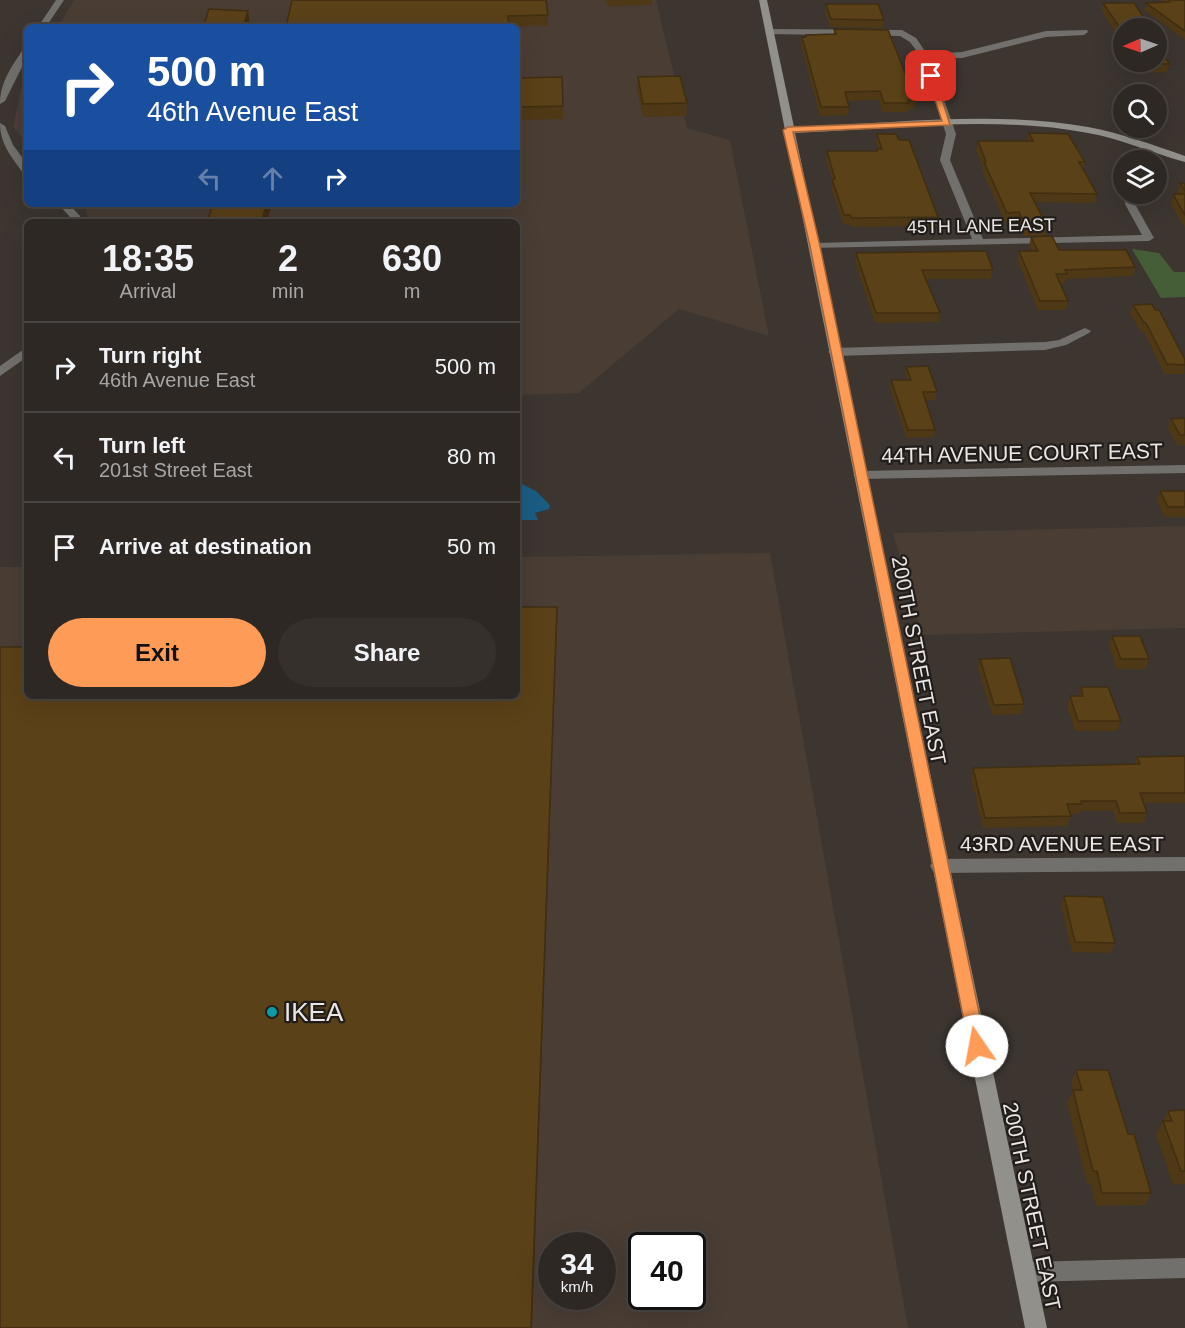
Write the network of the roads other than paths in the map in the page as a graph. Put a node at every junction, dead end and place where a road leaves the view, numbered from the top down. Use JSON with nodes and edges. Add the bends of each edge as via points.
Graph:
{"nodes":[{"id":1,"x":60,"y":0,"type":"edge"},
{"id":2,"x":763,"y":0,"type":"edge"},
{"id":3,"x":44,"y":24,"type":"edge"},
{"id":4,"x":770,"y":32,"type":"junction"},
{"id":5,"x":1084,"y":32,"type":"dead end"},
{"id":6,"x":24,"y":55,"type":"edge"},
{"id":7,"x":925,"y":57,"type":"junction"},
{"id":8,"x":0,"y":101,"type":"edge"},
{"id":9,"x":947,"y":123,"type":"junction"},
{"id":10,"x":0,"y":126,"type":"edge"},
{"id":11,"x":788,"y":130,"type":"junction"},
{"id":12,"x":1185,"y":159,"type":"edge"},
{"id":13,"x":24,"y":167,"type":"edge"},
{"id":14,"x":1130,"y":204,"type":"edge"},
{"id":15,"x":66,"y":207,"type":"edge"},
{"id":16,"x":76,"y":219,"type":"edge"},
{"id":17,"x":979,"y":242,"type":"junction"},
{"id":18,"x":815,"y":246,"type":"junction"},
{"id":19,"x":1085,"y":331,"type":"dead end"},
{"id":20,"x":834,"y":352,"type":"junction"},
{"id":21,"x":24,"y":353,"type":"edge"},
{"id":22,"x":0,"y":372,"type":"edge"},
{"id":23,"x":1185,"y":469,"type":"edge"},
{"id":24,"x":860,"y":475,"type":"junction"},
{"id":25,"x":1185,"y":864,"type":"edge"},
{"id":26,"x":939,"y":866,"type":"junction"},
{"id":27,"x":1185,"y":1268,"type":"edge"},
{"id":28,"x":1025,"y":1272,"type":"junction"},
{"id":29,"x":1036,"y":1328,"type":"edge"}],
"edges":[{"from":1,"to":3,"type":"street"},
{"from":2,"to":4,"type":"street","name":"200TH STREET EAST"},
{"from":4,"to":7,"type":"street","via":[[902,33],[913,40]]},
{"from":4,"to":11,"type":"street","name":"200TH STREET EAST"},
{"from":5,"to":7,"type":"street","via":[[1046,34],[962,55]]},
{"from":6,"to":8,"type":"street"},
{"from":7,"to":9,"type":"street"},
{"from":9,"to":11,"type":"street"},
{"from":9,"to":12,"type":"street","via":[[1077,128]]},
{"from":9,"to":17,"type":"street","via":[[951,134],[945,160]]},
{"from":10,"to":13,"type":"street"},
{"from":11,"to":18,"type":"street","name":"200TH STREET EAST"},
{"from":14,"to":17,"type":"street","name":"45TH LANE EAST","via":[[1149,238]]},
{"from":15,"to":16,"type":"street"},
{"from":17,"to":18,"type":"street","name":"45TH LANE EAST"},
{"from":18,"to":20,"type":"street","name":"200TH STREET EAST"},
{"from":19,"to":20,"type":"street","via":[[1062,343],[1045,346]]},
{"from":20,"to":24,"type":"street","name":"200TH STREET EAST"},
{"from":21,"to":22,"type":"street"},
{"from":23,"to":24,"type":"street","name":"44TH AVENUE COURT EAST"},
{"from":24,"to":26,"type":"street","name":"200TH STREET EAST"},
{"from":25,"to":26,"type":"street","name":"43RD AVENUE EAST"},
{"from":26,"to":28,"type":"street","name":"200TH STREET EAST"},
{"from":27,"to":28,"type":"street"},
{"from":28,"to":29,"type":"street","name":"200TH STREET EAST"}]}
